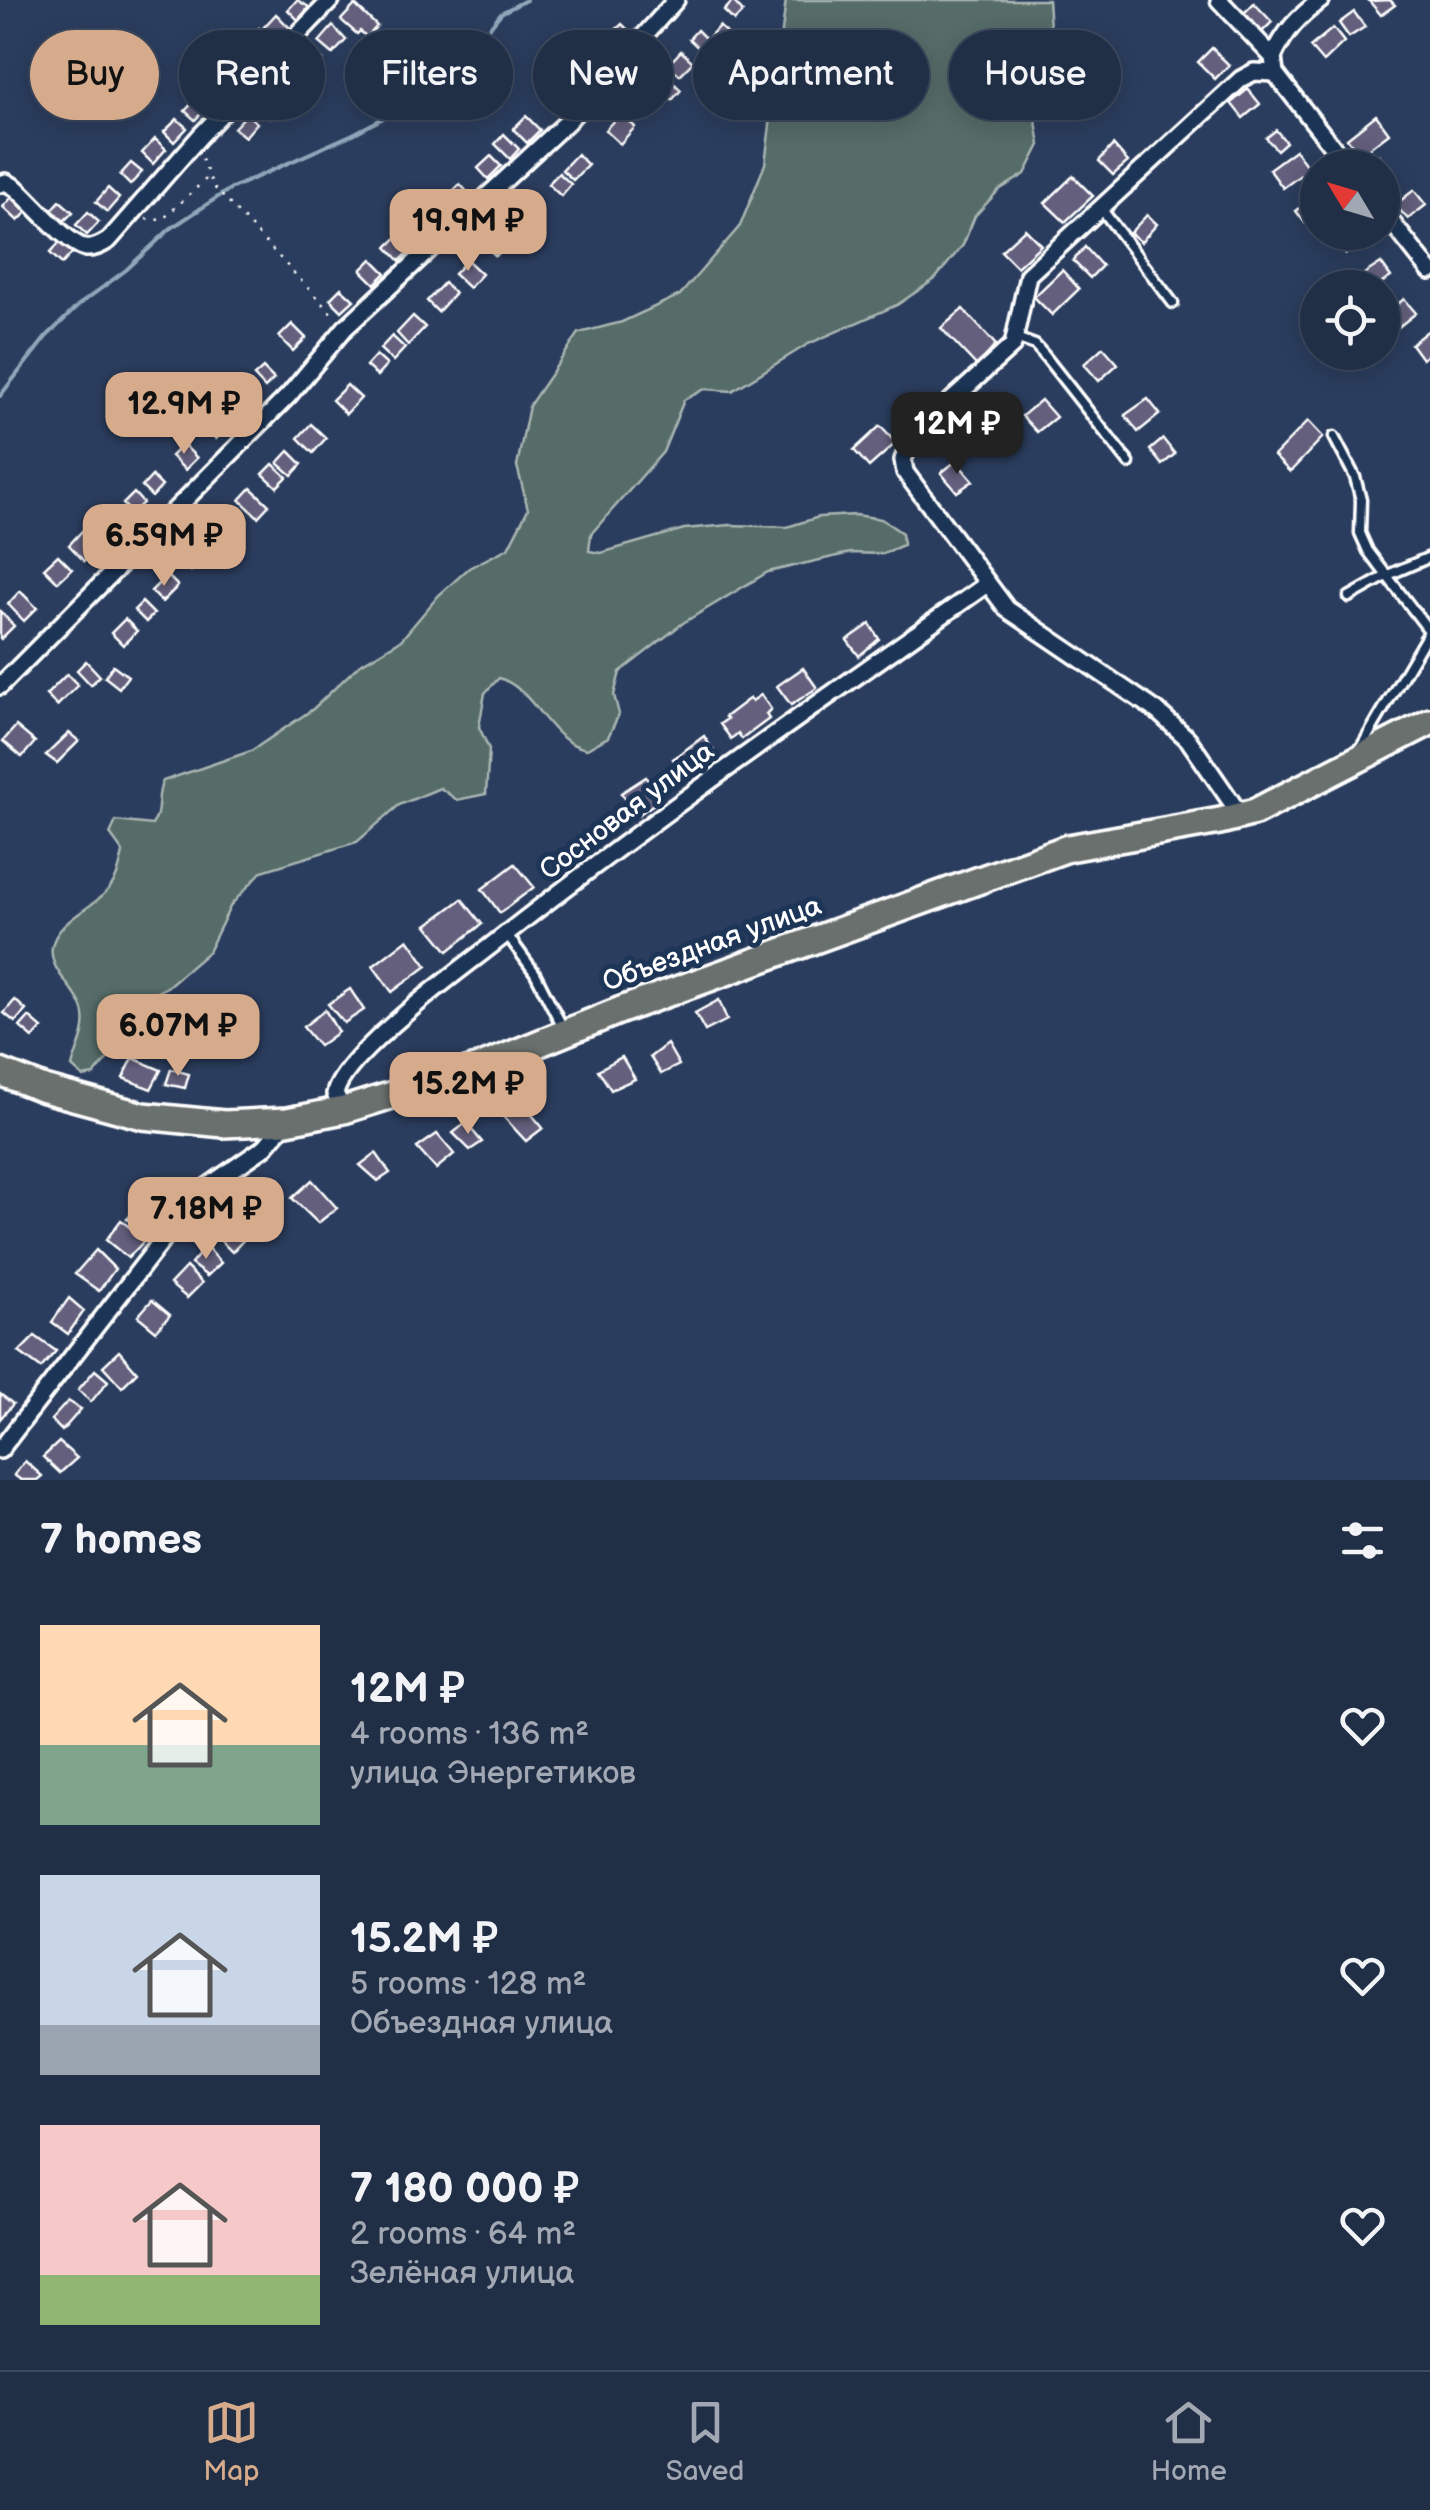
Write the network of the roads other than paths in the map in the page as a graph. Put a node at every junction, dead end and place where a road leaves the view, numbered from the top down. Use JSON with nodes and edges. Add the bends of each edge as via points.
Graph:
{"nodes":[{"id":1,"x":332,"y":0,"type":"edge"},
{"id":2,"x":676,"y":0,"type":"edge"},
{"id":3,"x":1219,"y":0,"type":"edge"},
{"id":4,"x":1321,"y":0,"type":"edge"},
{"id":5,"x":1274,"y":65,"type":"junction"},
{"id":6,"x":1336,"y":150,"type":"edge"},
{"id":7,"x":0,"y":184,"type":"edge"},
{"id":8,"x":1100,"y":207,"type":"junction"},
{"id":9,"x":1400,"y":233,"type":"edge"},
{"id":10,"x":1430,"y":271,"type":"edge"},
{"id":11,"x":1174,"y":303,"type":"dead end"},
{"id":12,"x":1016,"y":338,"type":"junction"},
{"id":13,"x":1334,"y":438,"type":"dead end"},
{"id":14,"x":1130,"y":463,"type":"dead end"},
{"id":15,"x":1430,"y":558,"type":"edge"},
{"id":16,"x":1388,"y":575,"type":"junction"},
{"id":17,"x":987,"y":584,"type":"junction"},
{"id":18,"x":1348,"y":597,"type":"dead end"},
{"id":19,"x":1430,"y":632,"type":"edge"},
{"id":20,"x":0,"y":686,"type":"edge"},
{"id":21,"x":1430,"y":722,"type":"edge"},
{"id":22,"x":1352,"y":762,"type":"junction"},
{"id":23,"x":1241,"y":816,"type":"junction"},
{"id":24,"x":506,"y":933,"type":"junction"},
{"id":25,"x":565,"y":1032,"type":"junction"},
{"id":26,"x":0,"y":1072,"type":"edge"},
{"id":27,"x":344,"y":1110,"type":"junction"},
{"id":28,"x":288,"y":1121,"type":"junction"},
{"id":29,"x":0,"y":1450,"type":"edge"}],
"edges":[{"from":1,"to":7,"type":"street","via":[[98,247],[73,241],[16,188]]},
{"from":2,"to":20,"type":"street","via":[[567,122],[345,328],[289,395]]},
{"from":3,"to":5,"type":"street"},
{"from":4,"to":5,"type":"street","via":[[1284,33]]},
{"from":5,"to":6,"type":"street"},
{"from":5,"to":8,"type":"street","via":[[1241,79]]},
{"from":8,"to":11,"type":"lane"},
{"from":8,"to":12,"type":"street","via":[[1028,275]]},
{"from":9,"to":10,"type":"street"},
{"from":12,"to":14,"type":"lane","via":[[1044,354]]},
{"from":12,"to":17,"type":"street","via":[[930,420],[903,460],[905,472]]},
{"from":13,"to":16,"type":"lane","via":[[1358,488],[1360,533]]},
{"from":15,"to":16,"type":"lane"},
{"from":16,"to":18,"type":"lane"},
{"from":16,"to":19,"type":"lane"},
{"from":17,"to":23,"type":"street","via":[[1007,609],[1178,730]]},
{"from":17,"to":24,"type":"street","name":"Сосновая улица","via":[[658,816]]},
{"from":19,"to":22,"type":"lane"},
{"from":21,"to":22,"type":"main road","name":"Объездная улица"},
{"from":22,"to":23,"type":"main road","name":"Объездная улица"},
{"from":23,"to":25,"type":"main road","name":"Объездная улица","via":[[1068,848]]},
{"from":24,"to":25,"type":"lane"},
{"from":24,"to":27,"type":"street","name":"Сосновая улица","via":[[368,1049],[337,1086]]},
{"from":25,"to":27,"type":"main road","name":"Объездная улица"},
{"from":26,"to":28,"type":"main road","name":"Объездная улица","via":[[142,1116],[224,1124]]},
{"from":27,"to":28,"type":"main road","name":"Объездная улица"},
{"from":28,"to":29,"type":"street","via":[[181,1216]]}]}
